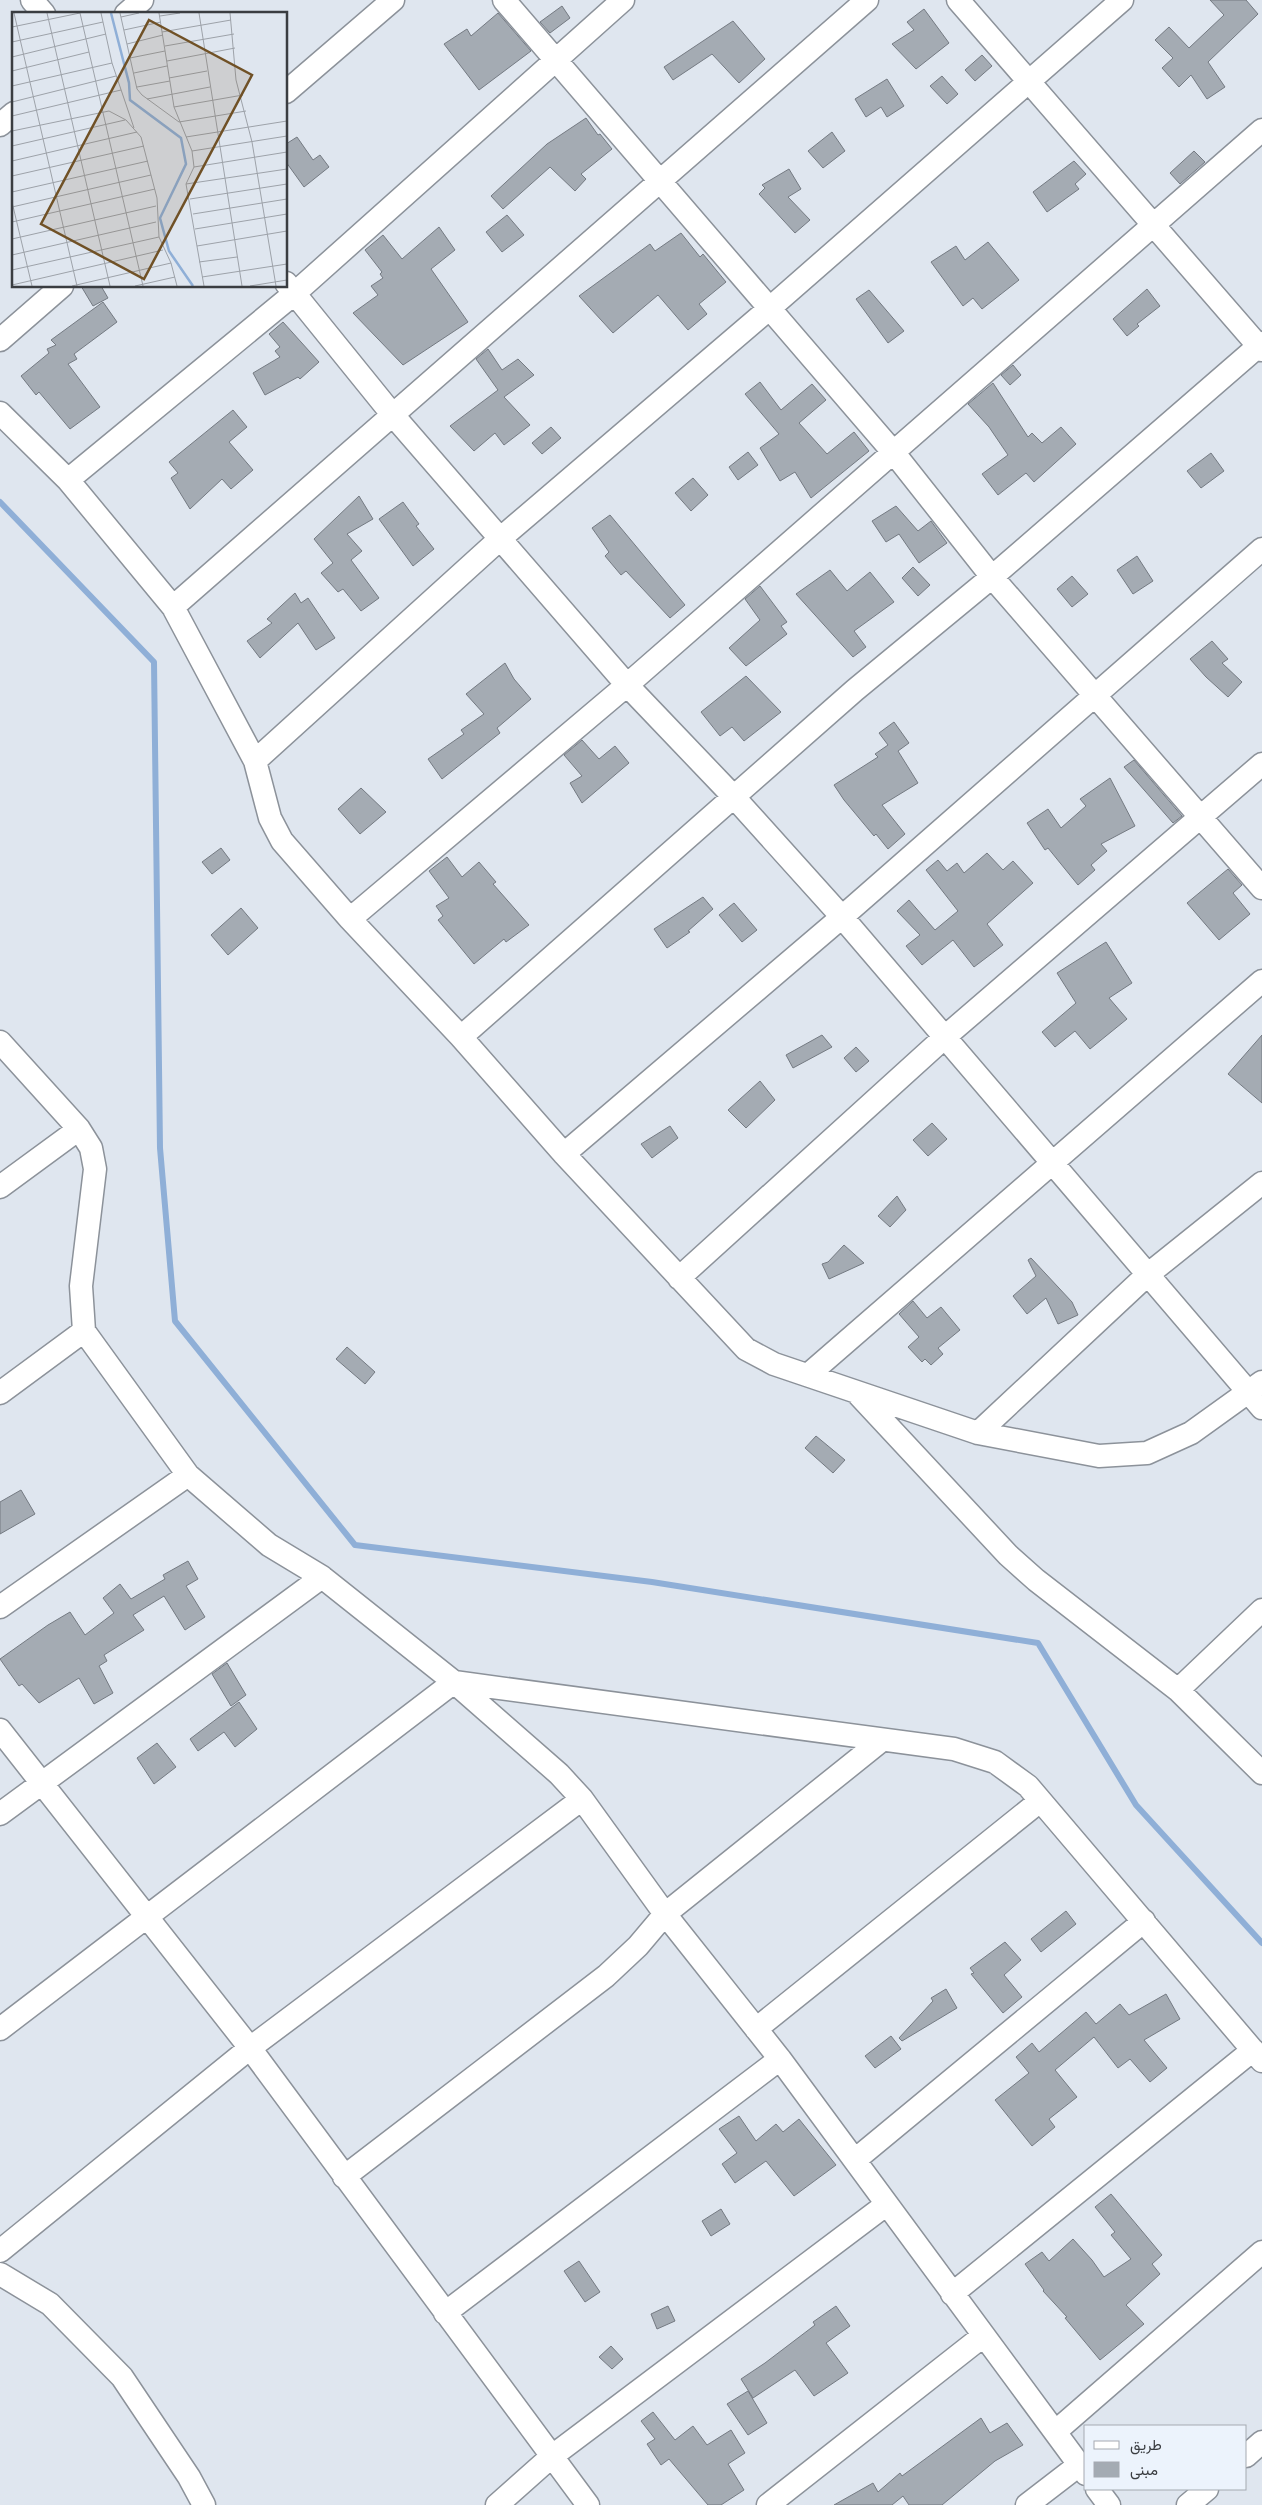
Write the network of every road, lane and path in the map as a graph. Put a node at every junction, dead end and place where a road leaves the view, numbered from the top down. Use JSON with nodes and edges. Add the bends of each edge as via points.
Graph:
{"nodes":[{"id":1,"x":32,"y":0,"type":"edge"},
{"id":2,"x":142,"y":0,"type":"edge"},
{"id":3,"x":393,"y":0,"type":"edge"},
{"id":4,"x":504,"y":0,"type":"edge"},
{"id":5,"x":623,"y":0,"type":"edge"},
{"id":6,"x":867,"y":0,"type":"edge"},
{"id":7,"x":958,"y":0,"type":"edge"},
{"id":8,"x":1122,"y":0,"type":"edge"},
{"id":9,"x":42,"y":12,"type":"edge"},
{"id":10,"x":128,"y":12,"type":"edge"},
{"id":11,"x":556,"y":59,"type":"junction"},
{"id":12,"x":1030,"y":81,"type":"junction"},
{"id":13,"x":288,"y":90,"type":"edge"},
{"id":14,"x":12,"y":115,"type":"edge"},
{"id":15,"x":0,"y":125,"type":"edge"},
{"id":16,"x":1262,"y":130,"type":"edge"},
{"id":17,"x":660,"y":182,"type":"junction"},
{"id":18,"x":1154,"y":223,"type":"junction"},
{"id":19,"x":60,"y":288,"type":"edge"},
{"id":20,"x":291,"y":288,"type":"edge"},
{"id":21,"x":770,"y":308,"type":"junction"},
{"id":22,"x":0,"y":340,"type":"edge"},
{"id":23,"x":1261,"y":346,"type":"edge"},
{"id":24,"x":0,"y":413,"type":"edge"},
{"id":25,"x":392,"y":414,"type":"junction"},
{"id":26,"x":894,"y":453,"type":"junction"},
{"id":27,"x":68,"y":480,"type":"junction"},
{"id":28,"x":501,"y":538,"type":"junction"},
{"id":29,"x":1262,"y":549,"type":"edge"},
{"id":30,"x":992,"y":577,"type":"junction"},
{"id":31,"x":173,"y":607,"type":"junction"},
{"id":32,"x":627,"y":685,"type":"junction"},
{"id":33,"x":1094,"y":696,"type":"junction"},
{"id":34,"x":255,"y":761,"type":"junction"},
{"id":35,"x":1262,"y":764,"type":"edge"},
{"id":36,"x":733,"y":796,"type":"junction"},
{"id":37,"x":1200,"y":818,"type":"junction"},
{"id":38,"x":1262,"y":888,"type":"edge"},
{"id":39,"x":842,"y":917,"type":"junction"},
{"id":40,"x":350,"y":919,"type":"junction"},
{"id":41,"x":1262,"y":981,"type":"edge"},
{"id":42,"x":946,"y":1036,"type":"junction"},
{"id":43,"x":461,"y":1037,"type":"junction"},
{"id":44,"x":0,"y":1042,"type":"edge"},
{"id":45,"x":79,"y":1129,"type":"junction"},
{"id":46,"x":564,"y":1154,"type":"junction"},
{"id":47,"x":1052,"y":1163,"type":"junction"},
{"id":48,"x":1262,"y":1183,"type":"edge"},
{"id":49,"x":0,"y":1187,"type":"edge"},
{"id":50,"x":1146,"y":1276,"type":"junction"},
{"id":51,"x":679,"y":1278,"type":"junction"},
{"id":52,"x":84,"y":1332,"type":"junction"},
{"id":53,"x":808,"y":1375,"type":"junction"},
{"id":54,"x":854,"y":1390,"type":"junction"},
{"id":55,"x":0,"y":1393,"type":"edge"},
{"id":56,"x":1257,"y":1395,"type":"edge"},
{"id":57,"x":978,"y":1432,"type":"junction"},
{"id":58,"x":188,"y":1475,"type":"junction"},
{"id":59,"x":322,"y":1577,"type":"junction"},
{"id":60,"x":0,"y":1607,"type":"edge"},
{"id":61,"x":1262,"y":1610,"type":"edge"},
{"id":62,"x":454,"y":1682,"type":"junction"},
{"id":63,"x":1178,"y":1690,"type":"junction"},
{"id":64,"x":0,"y":1730,"type":"edge"},
{"id":65,"x":882,"y":1740,"type":"junction"},
{"id":66,"x":1262,"y":1774,"type":"edge"},
{"id":67,"x":41,"y":1784,"type":"junction"},
{"id":68,"x":582,"y":1799,"type":"junction"},
{"id":69,"x":1040,"y":1800,"type":"junction"},
{"id":70,"x":0,"y":1814,"type":"edge"},
{"id":71,"x":665,"y":1914,"type":"junction"},
{"id":72,"x":147,"y":1916,"type":"junction"},
{"id":73,"x":1144,"y":1921,"type":"junction"},
{"id":74,"x":0,"y":2029,"type":"edge"},
{"id":75,"x":756,"y":2029,"type":"junction"},
{"id":76,"x":250,"y":2048,"type":"junction"},
{"id":77,"x":1257,"y":2056,"type":"edge"},
{"id":78,"x":780,"y":2059,"type":"junction"},
{"id":79,"x":855,"y":2160,"type":"junction"},
{"id":80,"x":344,"y":2177,"type":"junction"},
{"id":81,"x":888,"y":2204,"type":"junction"},
{"id":82,"x":0,"y":2251,"type":"edge"},
{"id":83,"x":1262,"y":2252,"type":"edge"},
{"id":84,"x":0,"y":2274,"type":"edge"},
{"id":85,"x":952,"y":2294,"type":"junction"},
{"id":86,"x":445,"y":2312,"type":"junction"},
{"id":87,"x":983,"y":2336,"type":"junction"},
{"id":88,"x":1055,"y":2432,"type":"junction"},
{"id":89,"x":1262,"y":2442,"type":"edge"},
{"id":90,"x":1247,"y":2455,"type":"edge"},
{"id":91,"x":551,"y":2457,"type":"junction"},
{"id":92,"x":1083,"y":2469,"type":"edge"},
{"id":93,"x":1098,"y":2490,"type":"edge"},
{"id":94,"x":1206,"y":2490,"type":"edge"},
{"id":95,"x":204,"y":2505,"type":"edge"},
{"id":96,"x":497,"y":2505,"type":"edge"},
{"id":97,"x":588,"y":2505,"type":"edge"},
{"id":98,"x":768,"y":2505,"type":"edge"},
{"id":99,"x":1027,"y":2505,"type":"edge"},
{"id":100,"x":1109,"y":2505,"type":"edge"},
{"id":101,"x":1188,"y":2505,"type":"edge"}],
"edges":[{"from":1,"to":9,"type":"street"},
{"from":2,"to":10,"type":"street"},
{"from":3,"to":13,"type":"street"},
{"from":4,"to":11,"type":"street"},
{"from":5,"to":11,"type":"street"},
{"from":6,"to":17,"type":"street"},
{"from":7,"to":12,"type":"street"},
{"from":8,"to":12,"type":"street"},
{"from":11,"to":17,"type":"street"},
{"from":11,"to":20,"type":"street"},
{"from":12,"to":18,"type":"street"},
{"from":12,"to":21,"type":"street"},
{"from":14,"to":15,"type":"street"},
{"from":16,"to":18,"type":"street"},
{"from":17,"to":21,"type":"street"},
{"from":17,"to":25,"type":"street"},
{"from":18,"to":23,"type":"street"},
{"from":18,"to":26,"type":"street"},
{"from":19,"to":22,"type":"street"},
{"from":20,"to":25,"type":"street"},
{"from":20,"to":27,"type":"street"},
{"from":21,"to":26,"type":"street"},
{"from":21,"to":28,"type":"street"},
{"from":23,"to":30,"type":"street"},
{"from":24,"to":27,"type":"street"},
{"from":25,"to":28,"type":"street"},
{"from":25,"to":31,"type":"street"},
{"from":26,"to":30,"type":"street"},
{"from":26,"to":32,"type":"street"},
{"from":27,"to":31,"type":"street"},
{"from":28,"to":32,"type":"street"},
{"from":28,"to":34,"type":"street"},
{"from":29,"to":33,"type":"street"},
{"from":30,"to":33,"type":"street"},
{"from":30,"to":36,"type":"street"},
{"from":31,"to":34,"type":"street"},
{"from":32,"to":36,"type":"street"},
{"from":32,"to":40,"type":"street"},
{"from":33,"to":37,"type":"street"},
{"from":33,"to":39,"type":"street"},
{"from":34,"to":40,"type":"street","via":[[270,818],[282,841]]},
{"from":35,"to":37,"type":"street"},
{"from":36,"to":39,"type":"street"},
{"from":36,"to":43,"type":"street"},
{"from":37,"to":38,"type":"street"},
{"from":37,"to":42,"type":"street"},
{"from":39,"to":42,"type":"street"},
{"from":39,"to":46,"type":"street"},
{"from":40,"to":43,"type":"street"},
{"from":41,"to":47,"type":"street"},
{"from":42,"to":47,"type":"street"},
{"from":42,"to":51,"type":"street"},
{"from":43,"to":46,"type":"street"},
{"from":44,"to":45,"type":"street"},
{"from":45,"to":49,"type":"street"},
{"from":45,"to":52,"type":"street","via":[[91,1148],[96,1169],[81,1286]]},
{"from":46,"to":51,"type":"street"},
{"from":47,"to":50,"type":"street"},
{"from":47,"to":53,"type":"street"},
{"from":48,"to":50,"type":"street"},
{"from":50,"to":56,"type":"street"},
{"from":50,"to":57,"type":"street"},
{"from":51,"to":53,"type":"street","via":[[746,1349],[774,1364]]},
{"from":52,"to":55,"type":"street"},
{"from":52,"to":58,"type":"street"},
{"from":53,"to":54,"type":"street"},
{"from":54,"to":57,"type":"street"},
{"from":54,"to":63,"type":"street","via":[[1008,1555]]},
{"from":56,"to":57,"type":"street","via":[[1191,1433],[1146,1453],[1099,1456]]},
{"from":58,"to":59,"type":"street","via":[[269,1545]]},
{"from":58,"to":60,"type":"street"},
{"from":59,"to":62,"type":"street"},
{"from":59,"to":67,"type":"street"},
{"from":61,"to":63,"type":"street"},
{"from":62,"to":65,"type":"street"},
{"from":62,"to":68,"type":"street","via":[[559,1774]]},
{"from":62,"to":72,"type":"street"},
{"from":63,"to":66,"type":"street"},
{"from":64,"to":67,"type":"street"},
{"from":65,"to":69,"type":"street","via":[[954,1749],[995,1762],[1028,1786]]},
{"from":65,"to":71,"type":"street"},
{"from":67,"to":70,"type":"street"},
{"from":67,"to":72,"type":"street"},
{"from":68,"to":71,"type":"street"},
{"from":68,"to":76,"type":"street"},
{"from":69,"to":73,"type":"street"},
{"from":69,"to":75,"type":"street"},
{"from":71,"to":75,"type":"street"},
{"from":71,"to":80,"type":"street","via":[[638,1946],[606,1976]]},
{"from":72,"to":74,"type":"street"},
{"from":72,"to":76,"type":"street"},
{"from":73,"to":77,"type":"street"},
{"from":73,"to":79,"type":"street"},
{"from":75,"to":78,"type":"street"},
{"from":76,"to":80,"type":"street"},
{"from":76,"to":82,"type":"street"},
{"from":77,"to":85,"type":"street"},
{"from":78,"to":79,"type":"street"},
{"from":78,"to":86,"type":"street"},
{"from":79,"to":81,"type":"street"},
{"from":80,"to":86,"type":"street"},
{"from":81,"to":85,"type":"street"},
{"from":81,"to":91,"type":"street"},
{"from":83,"to":88,"type":"street"},
{"from":84,"to":95,"type":"street","via":[[50,2304],[122,2377]]},
{"from":85,"to":87,"type":"street"},
{"from":86,"to":91,"type":"street"},
{"from":87,"to":88,"type":"street"},
{"from":87,"to":98,"type":"street"},
{"from":88,"to":92,"type":"street"},
{"from":89,"to":90,"type":"street"},
{"from":91,"to":96,"type":"street"},
{"from":91,"to":97,"type":"street"},
{"from":92,"to":99,"type":"street"},
{"from":93,"to":100,"type":"street"},
{"from":94,"to":101,"type":"street"}]}
